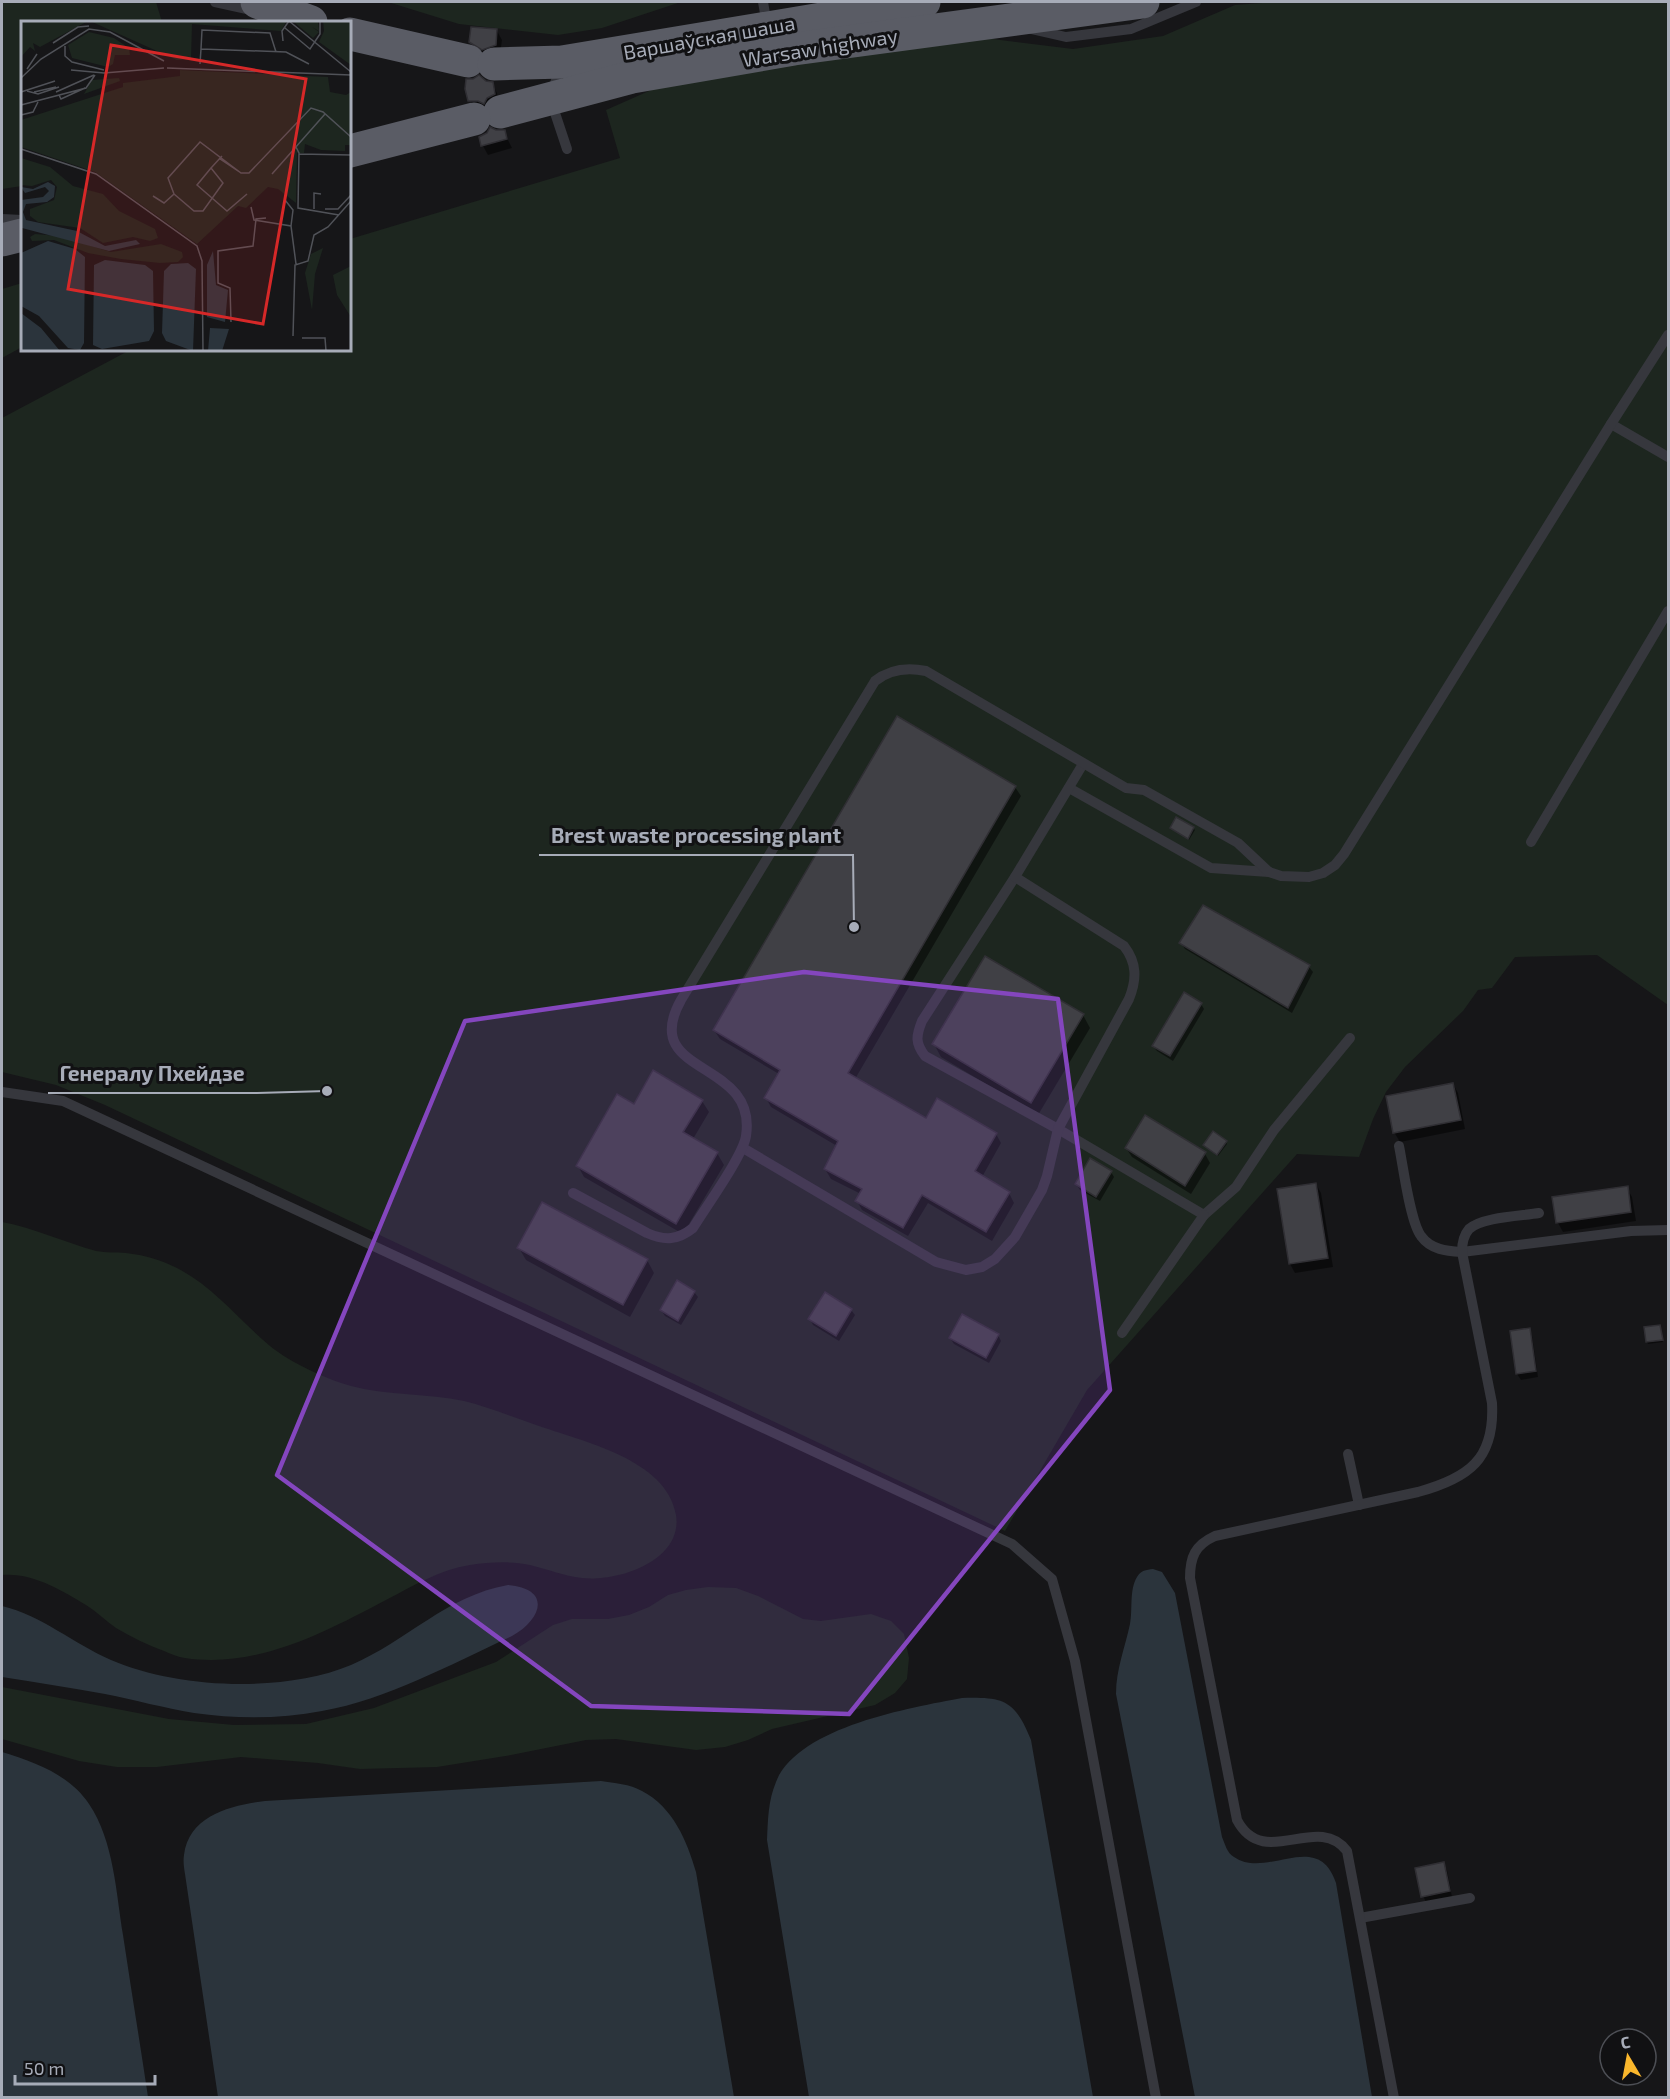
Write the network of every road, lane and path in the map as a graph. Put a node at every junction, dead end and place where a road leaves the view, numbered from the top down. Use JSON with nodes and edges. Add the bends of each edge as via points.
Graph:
{"nodes":[{"id":1,"x":215,"y":2,"type":"edge"},
{"id":2,"x":257,"y":2,"type":"edge"},
{"id":3,"x":924,"y":2,"type":"edge"},
{"id":4,"x":1143,"y":2,"type":"edge"},
{"id":5,"x":1197,"y":2,"type":"edge"},
{"id":6,"x":765,"y":14,"type":"edge"},
{"id":7,"x":299,"y":21,"type":"edge"},
{"id":8,"x":308,"y":21,"type":"edge"},
{"id":9,"x":995,"y":21,"type":"junction"},
{"id":10,"x":351,"y":34,"type":"edge"},
{"id":11,"x":562,"y":62,"type":"junction"},
{"id":12,"x":550,"y":98,"type":"junction"},
{"id":13,"x":567,"y":149,"type":"dead end"},
{"id":14,"x":351,"y":151,"type":"edge"},
{"id":15,"x":2,"y":219,"type":"edge"},
{"id":16,"x":21,"y":220,"type":"edge"},
{"id":17,"x":21,"y":235,"type":"edge"},
{"id":18,"x":2,"y":240,"type":"edge"},
{"id":19,"x":1668,"y":335,"type":"edge"},
{"id":20,"x":1611,"y":424,"type":"junction"},
{"id":21,"x":1668,"y":457,"type":"edge"},
{"id":22,"x":1668,"y":611,"type":"edge"},
{"id":23,"x":1083,"y":764,"type":"junction"},
{"id":24,"x":1069,"y":788,"type":"junction"},
{"id":25,"x":1531,"y":842,"type":"dead end"},
{"id":26,"x":1269,"y":872,"type":"junction"},
{"id":27,"x":1015,"y":877,"type":"junction"},
{"id":28,"x":1350,"y":1038,"type":"dead end"},
{"id":29,"x":2,"y":1092,"type":"edge"},
{"id":30,"x":1058,"y":1129,"type":"junction"},
{"id":31,"x":1399,"y":1146,"type":"dead end"},
{"id":32,"x":742,"y":1148,"type":"junction"},
{"id":33,"x":573,"y":1193,"type":"dead end"},
{"id":34,"x":1539,"y":1213,"type":"dead end"},
{"id":35,"x":1204,"y":1215,"type":"junction"},
{"id":36,"x":1668,"y":1230,"type":"edge"},
{"id":37,"x":1462,"y":1252,"type":"junction"},
{"id":38,"x":1122,"y":1333,"type":"dead end"},
{"id":39,"x":1348,"y":1454,"type":"dead end"},
{"id":40,"x":1359,"y":1505,"type":"junction"},
{"id":41,"x":1470,"y":1898,"type":"dead end"},
{"id":42,"x":1360,"y":1918,"type":"junction"},
{"id":43,"x":1156,"y":2097,"type":"edge"},
{"id":44,"x":1394,"y":2097,"type":"edge"}],
"edges":[{"from":1,"to":7,"type":"lane"},
{"from":2,"to":8,"type":"highway"},
{"from":3,"to":6,"type":"highway","name":"Варшаўская шаша"},
{"from":4,"to":9,"type":"highway","name":"Warsaw highway"},
{"from":5,"to":9,"type":"lane","via":[[1131,29],[1066,37]]},
{"from":6,"to":11,"type":"highway","name":"Варшаўская шаша"},
{"from":9,"to":12,"type":"highway","name":"Warsaw highway","via":[[794,49],[644,75]]},
{"from":10,"to":11,"type":"highway","name":"Варшаўская шаша","via":[[481,62]]},
{"from":11,"to":12,"type":"lane"},
{"from":12,"to":13,"type":"lane"},
{"from":12,"to":14,"type":"highway","name":"Warsaw highway"},
{"from":15,"to":16,"type":"lane"},
{"from":17,"to":18,"type":"highway"},
{"from":19,"to":20,"type":"lane"},
{"from":20,"to":21,"type":"lane"},
{"from":20,"to":26,"type":"lane","via":[[1344,854],[1323,873],[1309,877]]},
{"from":22,"to":25,"type":"lane"},
{"from":23,"to":24,"type":"lane"},
{"from":23,"to":26,"type":"lane","via":[[1126,788],[1144,790],[1238,843]]},
{"from":23,"to":32,"type":"lane","via":[[926,671],[893,671],[875,681],[671,1022],[674,1045],[733,1090],[740,1101],[747,1127]]},
{"from":24,"to":26,"type":"lane","via":[[1211,868]]},
{"from":24,"to":27,"type":"lane"},
{"from":27,"to":30,"type":"lane","via":[[1124,946],[1136,970],[1130,999]]},
{"from":27,"to":30,"type":"lane","via":[[922,1021],[916,1034],[917,1045],[925,1056]]},
{"from":28,"to":35,"type":"lane","via":[[1274,1130],[1236,1187]]},
{"from":29,"to":43,"type":"lane","via":[[63,1101],[1012,1544],[1052,1579],[1075,1661]]},
{"from":30,"to":32,"type":"lane","via":[[1042,1190],[1015,1238],[995,1259],[966,1270],[936,1262]]},
{"from":30,"to":35,"type":"lane"},
{"from":31,"to":37,"type":"lane","via":[[1421,1236],[1445,1251]]},
{"from":32,"to":33,"type":"lane","via":[[693,1228],[671,1239],[647,1233]]},
{"from":34,"to":37,"type":"lane","via":[[1476,1225],[1464,1236]]},
{"from":35,"to":38,"type":"lane"},
{"from":36,"to":37,"type":"lane"},
{"from":37,"to":40,"type":"lane","via":[[1492,1403],[1491,1439],[1483,1454],[1457,1478],[1418,1492]]},
{"from":39,"to":40,"type":"lane"},
{"from":40,"to":42,"type":"lane","via":[[1215,1536],[1194,1552],[1190,1578],[1237,1820],[1250,1837],[1263,1842],[1320,1836],[1340,1841],[1347,1851]]},
{"from":41,"to":42,"type":"lane"},
{"from":42,"to":44,"type":"lane"}]}
